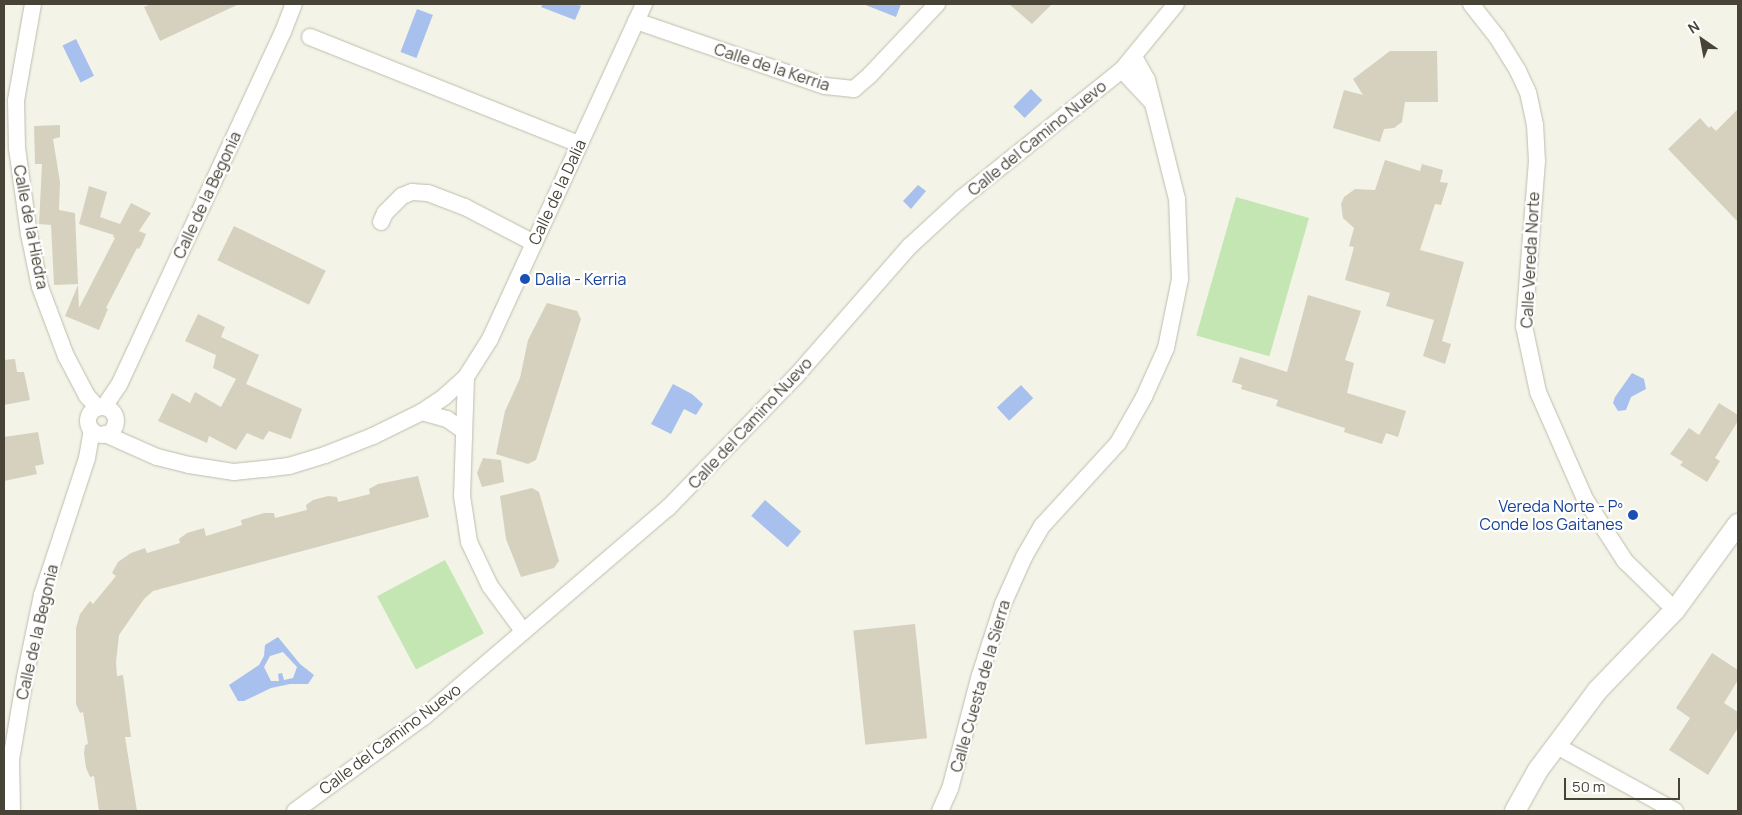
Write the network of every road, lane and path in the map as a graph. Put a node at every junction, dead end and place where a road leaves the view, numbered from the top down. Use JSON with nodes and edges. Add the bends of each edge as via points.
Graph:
{"nodes":[{"id":1,"x":33,"y":4,"type":"edge"},
{"id":2,"x":294,"y":4,"type":"edge"},
{"id":3,"x":644,"y":4,"type":"edge"},
{"id":4,"x":937,"y":4,"type":"edge"},
{"id":5,"x":1176,"y":4,"type":"edge"},
{"id":6,"x":1474,"y":8,"type":"edge"},
{"id":7,"x":636,"y":21,"type":"junction"},
{"id":8,"x":310,"y":37,"type":"dead end"},
{"id":9,"x":1134,"y":57,"type":"junction"},
{"id":10,"x":1122,"y":70,"type":"junction"},
{"id":11,"x":1152,"y":102,"type":"junction"},
{"id":12,"x":579,"y":144,"type":"junction"},
{"id":13,"x":380,"y":222,"type":"dead end"},
{"id":14,"x":534,"y":243,"type":"junction"},
{"id":15,"x":466,"y":377,"type":"junction"},
{"id":16,"x":105,"y":409,"type":"junction"},
{"id":17,"x":422,"y":412,"type":"junction"},
{"id":18,"x":464,"y":431,"type":"junction"},
{"id":19,"x":100,"y":433,"type":"junction"},
{"id":20,"x":1738,"y":524,"type":"edge"},
{"id":21,"x":1675,"y":610,"type":"junction"},
{"id":22,"x":523,"y":631,"type":"junction"},
{"id":23,"x":1555,"y":745,"type":"junction"},
{"id":24,"x":12,"y":811,"type":"edge"},
{"id":25,"x":295,"y":811,"type":"edge"},
{"id":26,"x":940,"y":811,"type":"edge"},
{"id":27,"x":1514,"y":811,"type":"edge"},
{"id":28,"x":1675,"y":811,"type":"edge"}],
"edges":[{"from":1,"to":16,"type":"street","name":"Calle de la Hiedra","via":[[16,100],[17,148],[29,234],[40,287],[66,356],[87,396]]},
{"from":2,"to":16,"type":"street","name":"Calle de la Begonia"},
{"from":3,"to":7,"type":"street","name":"Calle de la Dalia"},
{"from":4,"to":7,"type":"street","name":"Calle de la Kerria","via":[[854,89],[825,86]]},
{"from":5,"to":9,"type":"street","name":"Calle del Camino Nuevo"},
{"from":6,"to":21,"type":"street","name":"Calle Vereda Norte","via":[[1518,71],[1528,92],[1535,124],[1536,161],[1524,326],[1538,392],[1585,499],[1625,562]]},
{"from":7,"to":12,"type":"street","name":"Calle de la Dalia"},
{"from":8,"to":12,"type":"street"},
{"from":9,"to":10,"type":"street","name":"Calle del Camino Nuevo"},
{"from":9,"to":11,"type":"street","name":"Calle Cuesta de la Sierra","via":[[1147,80]]},
{"from":10,"to":11,"type":"street"},
{"from":10,"to":22,"type":"street","name":"Calle del Camino Nuevo","via":[[934,223],[790,382],[668,508]]},
{"from":11,"to":26,"type":"street","name":"Calle Cuesta de la Sierra","via":[[1177,199],[1180,279],[1166,348],[1144,397],[1118,442],[1042,526],[1024,557],[1003,604],[980,675],[950,789]]},
{"from":12,"to":14,"type":"street","name":"Calle de la Dalia"},
{"from":13,"to":14,"type":"street","via":[[402,196],[428,192],[465,207]]},
{"from":14,"to":15,"type":"street","name":"Calle de la Dalia","via":[[490,339]]},
{"from":15,"to":17,"type":"street","name":"Calle de la Dalia"},
{"from":15,"to":18,"type":"street"},
{"from":16,"to":19,"type":"street","via":[[89,417]]},
{"from":16,"to":19,"type":"street","via":[[116,424],[112,431]]},
{"from":17,"to":18,"type":"street","via":[[447,419]]},
{"from":17,"to":19,"type":"street","name":"Calle de la Dalia","via":[[324,456],[289,466],[234,472],[157,457]]},
{"from":18,"to":22,"type":"street","via":[[462,496],[469,542],[490,586]]},
{"from":19,"to":24,"type":"street","name":"Calle de la Begonia","via":[[87,458],[42,595],[11,760]]},
{"from":20,"to":21,"type":"street"},
{"from":21,"to":23,"type":"street","via":[[1597,691]]},
{"from":22,"to":25,"type":"street","name":"Calle del Camino Nuevo","via":[[425,716]]},
{"from":23,"to":27,"type":"street"},
{"from":23,"to":28,"type":"street"}]}
